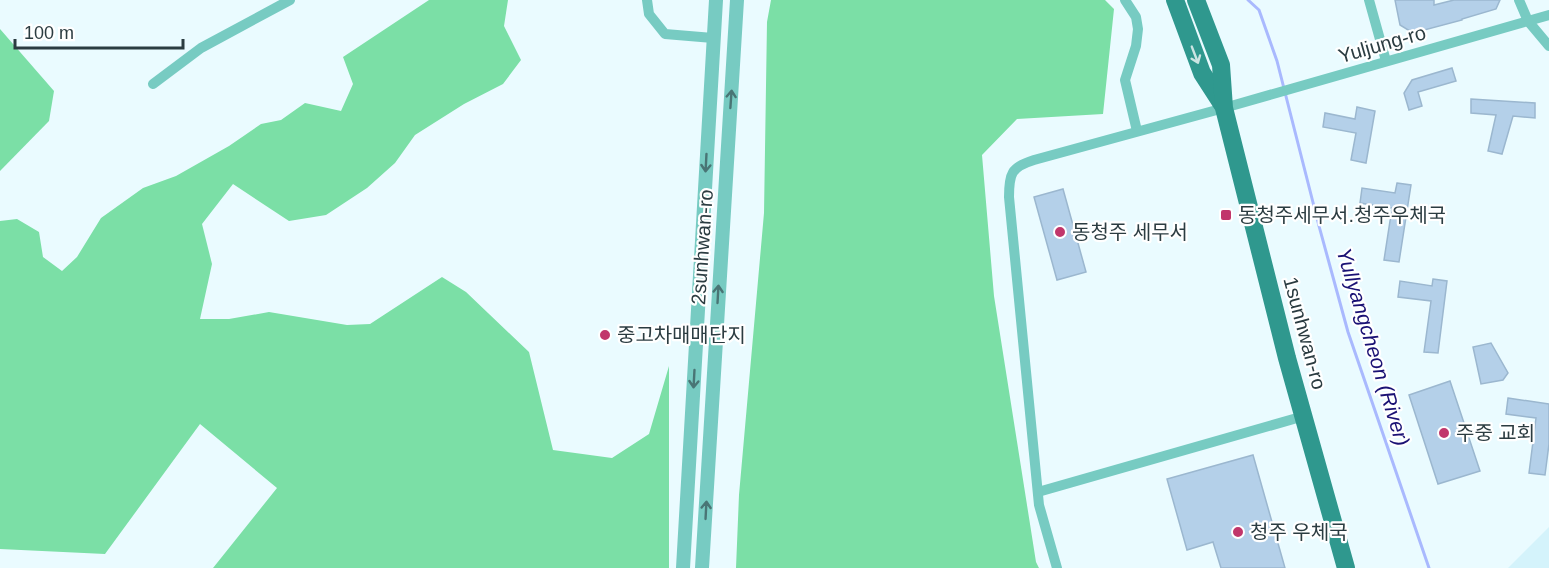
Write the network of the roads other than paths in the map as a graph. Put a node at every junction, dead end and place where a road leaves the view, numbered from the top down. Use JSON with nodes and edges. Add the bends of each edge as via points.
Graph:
{"nodes":[{"id":1,"x":290,"y":0,"type":"edge"},
{"id":2,"x":647,"y":0,"type":"edge"},
{"id":3,"x":716,"y":0,"type":"edge"},
{"id":4,"x":737,"y":0,"type":"edge"},
{"id":5,"x":1125,"y":0,"type":"edge"},
{"id":6,"x":1175,"y":0,"type":"edge"},
{"id":7,"x":1370,"y":0,"type":"edge"},
{"id":8,"x":1520,"y":0,"type":"edge"},
{"id":9,"x":1197,"y":2,"type":"edge"},
{"id":10,"x":1549,"y":15,"type":"edge"},
{"id":11,"x":1528,"y":21,"type":"junction"},
{"id":12,"x":713,"y":38,"type":"junction"},
{"id":13,"x":1549,"y":46,"type":"edge"},
{"id":14,"x":1386,"y":61,"type":"junction"},
{"id":15,"x":153,"y":84,"type":"dead end"},
{"id":16,"x":1224,"y":108,"type":"junction"},
{"id":17,"x":1137,"y":131,"type":"junction"},
{"id":18,"x":1304,"y":416,"type":"junction"},
{"id":19,"x":1038,"y":492,"type":"junction"},
{"id":20,"x":683,"y":568,"type":"edge"},
{"id":21,"x":702,"y":568,"type":"edge"},
{"id":22,"x":1057,"y":568,"type":"edge"},
{"id":23,"x":1346,"y":568,"type":"edge"}],
"edges":[{"from":1,"to":15,"type":"street","via":[[201,48]]},
{"from":2,"to":12,"type":"street","via":[[649,14],[665,34]]},
{"from":3,"to":12,"type":"street","name":"2sunhwan-ro"},
{"from":21,"to":4,"type":"street","name":"2sunhwan-ro","one_way":true},
{"from":5,"to":17,"type":"street","via":[[1136,17],[1138,29],[1125,80]]},
{"from":6,"to":16,"type":"main road","name":"1sunhwan-ro","one_way":true,"via":[[1202,73]]},
{"from":7,"to":14,"type":"street"},
{"from":8,"to":11,"type":"street"},
{"from":9,"to":16,"type":"main road","name":"1sunhwan-ro","via":[[1221,64]]},
{"from":10,"to":11,"type":"street","name":"Yuljung-ro"},
{"from":11,"to":13,"type":"street"},
{"from":11,"to":14,"type":"street","name":"Yuljung-ro"},
{"from":12,"to":20,"type":"street","name":"2sunhwan-ro","one_way":true},
{"from":14,"to":16,"type":"street","name":"Yuljung-ro"},
{"from":16,"to":17,"type":"street","name":"Yuljung-ro"},
{"from":16,"to":18,"type":"main road","name":"1sunhwan-ro"},
{"from":17,"to":19,"type":"street","name":"Yuljung-ro","via":[[1020,164],[1009,180]]},
{"from":18,"to":19,"type":"street"},
{"from":18,"to":23,"type":"main road","name":"1sunhwan-ro"},
{"from":19,"to":22,"type":"street","name":"Yuljung-ro"}]}
